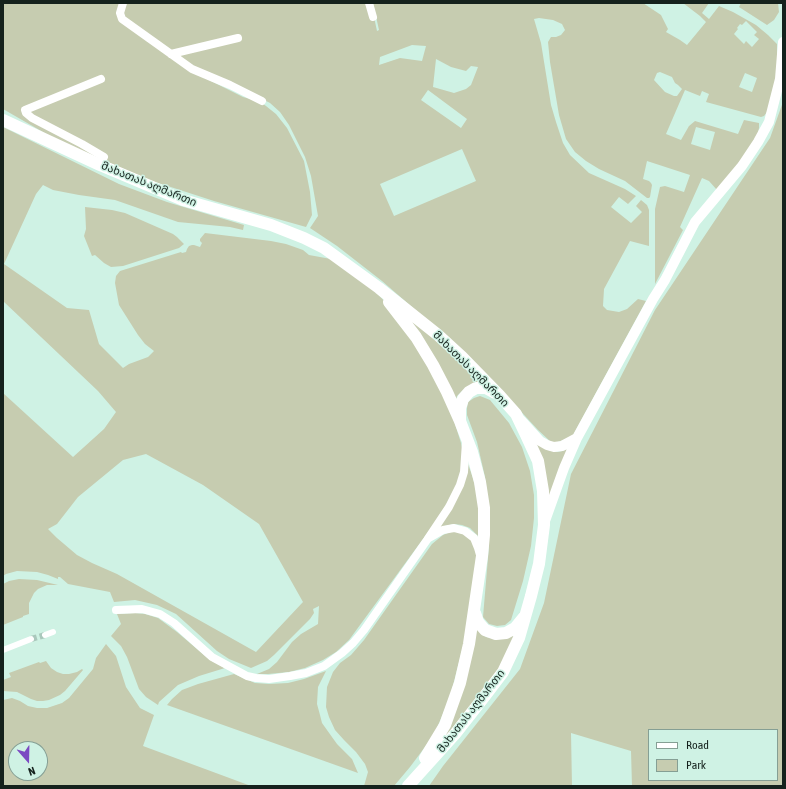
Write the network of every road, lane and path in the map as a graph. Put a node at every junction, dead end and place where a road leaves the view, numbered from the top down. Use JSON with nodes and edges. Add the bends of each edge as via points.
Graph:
{"nodes":[{"id":1,"x":124,"y":3,"type":"edge"},
{"id":2,"x":369,"y":3,"type":"edge"},
{"id":3,"x":373,"y":17,"type":"dead end"},
{"id":4,"x":238,"y":38,"type":"dead end"},
{"id":5,"x":783,"y":42,"type":"edge"},
{"id":6,"x":170,"y":54,"type":"junction"},
{"id":7,"x":101,"y":79,"type":"dead end"},
{"id":8,"x":262,"y":101,"type":"dead end"},
{"id":9,"x":3,"y":120,"type":"edge"},
{"id":10,"x":100,"y":165,"type":"junction"},
{"id":11,"x":379,"y":288,"type":"junction"},
{"id":12,"x":500,"y":396,"type":"junction"},
{"id":13,"x":516,"y":414,"type":"junction"},
{"id":14,"x":460,"y":421,"type":"junction"},
{"id":15,"x":466,"y":437,"type":"junction"},
{"id":16,"x":577,"y":438,"type":"junction"},
{"id":17,"x":544,"y":525,"type":"junction"},
{"id":18,"x":427,"y":540,"type":"junction"},
{"id":19,"x":481,"y":564,"type":"junction"},
{"id":20,"x":116,"y":610,"type":"dead end"},
{"id":21,"x":475,"y":613,"type":"junction"},
{"id":22,"x":525,"y":616,"type":"junction"},
{"id":23,"x":52,"y":632,"type":"dead end"},
{"id":24,"x":45,"y":635,"type":"tunnel mouth"},
{"id":25,"x":31,"y":639,"type":"tunnel mouth"},
{"id":26,"x":3,"y":650,"type":"edge"},
{"id":27,"x":407,"y":786,"type":"edge"}],
"edges":[{"from":1,"to":6,"type":"street","via":[[120,13],[122,19]]},
{"from":2,"to":3,"type":"street"},
{"from":4,"to":6,"type":"street"},
{"from":5,"to":16,"type":"street","via":[[780,79],[769,122],[742,166],[695,222]]},
{"from":6,"to":8,"type":"street","via":[[192,69]]},
{"from":7,"to":10,"type":"street","via":[[26,110],[32,118],[104,158]]},
{"from":9,"to":10,"type":"main road","name":"მახათას აღმართი"},
{"from":10,"to":11,"type":"main road","name":"მახათას აღმართი","via":[[183,200],[271,225],[304,238],[324,248]]},
{"from":11,"to":12,"type":"main road","name":"მახათას აღმართი","via":[[438,335]]},
{"from":11,"to":14,"type":"main road","name":"მახათას აღმართი","via":[[416,337],[433,365]]},
{"from":12,"to":13,"type":"main road","name":"მახათას აღმართი"},
{"from":12,"to":14,"type":"main road","via":[[486,388],[476,388],[469,392],[460,408]]},
{"from":13,"to":16,"type":"street","via":[[540,441],[547,445],[562,446]]},
{"from":13,"to":17,"type":"main road","name":"მახათას აღმართი","via":[[538,461],[543,490]]},
{"from":14,"to":15,"type":"main road","name":"მახათას აღმართი"},
{"from":15,"to":18,"type":"street","via":[[465,464],[460,485]]},
{"from":15,"to":19,"type":"main road","name":"მახათას აღმართი","via":[[480,482],[484,508]]},
{"from":16,"to":17,"type":"street"},
{"from":17,"to":22,"type":"main road","name":"მახათას აღმართი","via":[[539,564]]},
{"from":18,"to":19,"type":"street","via":[[442,530],[465,530],[474,538]]},
{"from":18,"to":20,"type":"street","via":[[353,643],[332,661],[306,673],[269,679],[247,676],[212,657],[160,614],[142,609]]},
{"from":19,"to":21,"type":"main road","name":"მახათას აღმართი"},
{"from":21,"to":22,"type":"main road","via":[[485,630],[496,634],[506,633],[515,628]]},
{"from":21,"to":27,"type":"main road","name":"მახათას აღმართი","via":[[460,684],[445,724]]},
{"from":22,"to":27,"type":"main road","name":"მახათას აღმართი","via":[[519,638],[503,672],[455,734]]},
{"from":23,"to":24,"type":"street"},
{"from":25,"to":26,"type":"street"}]}
